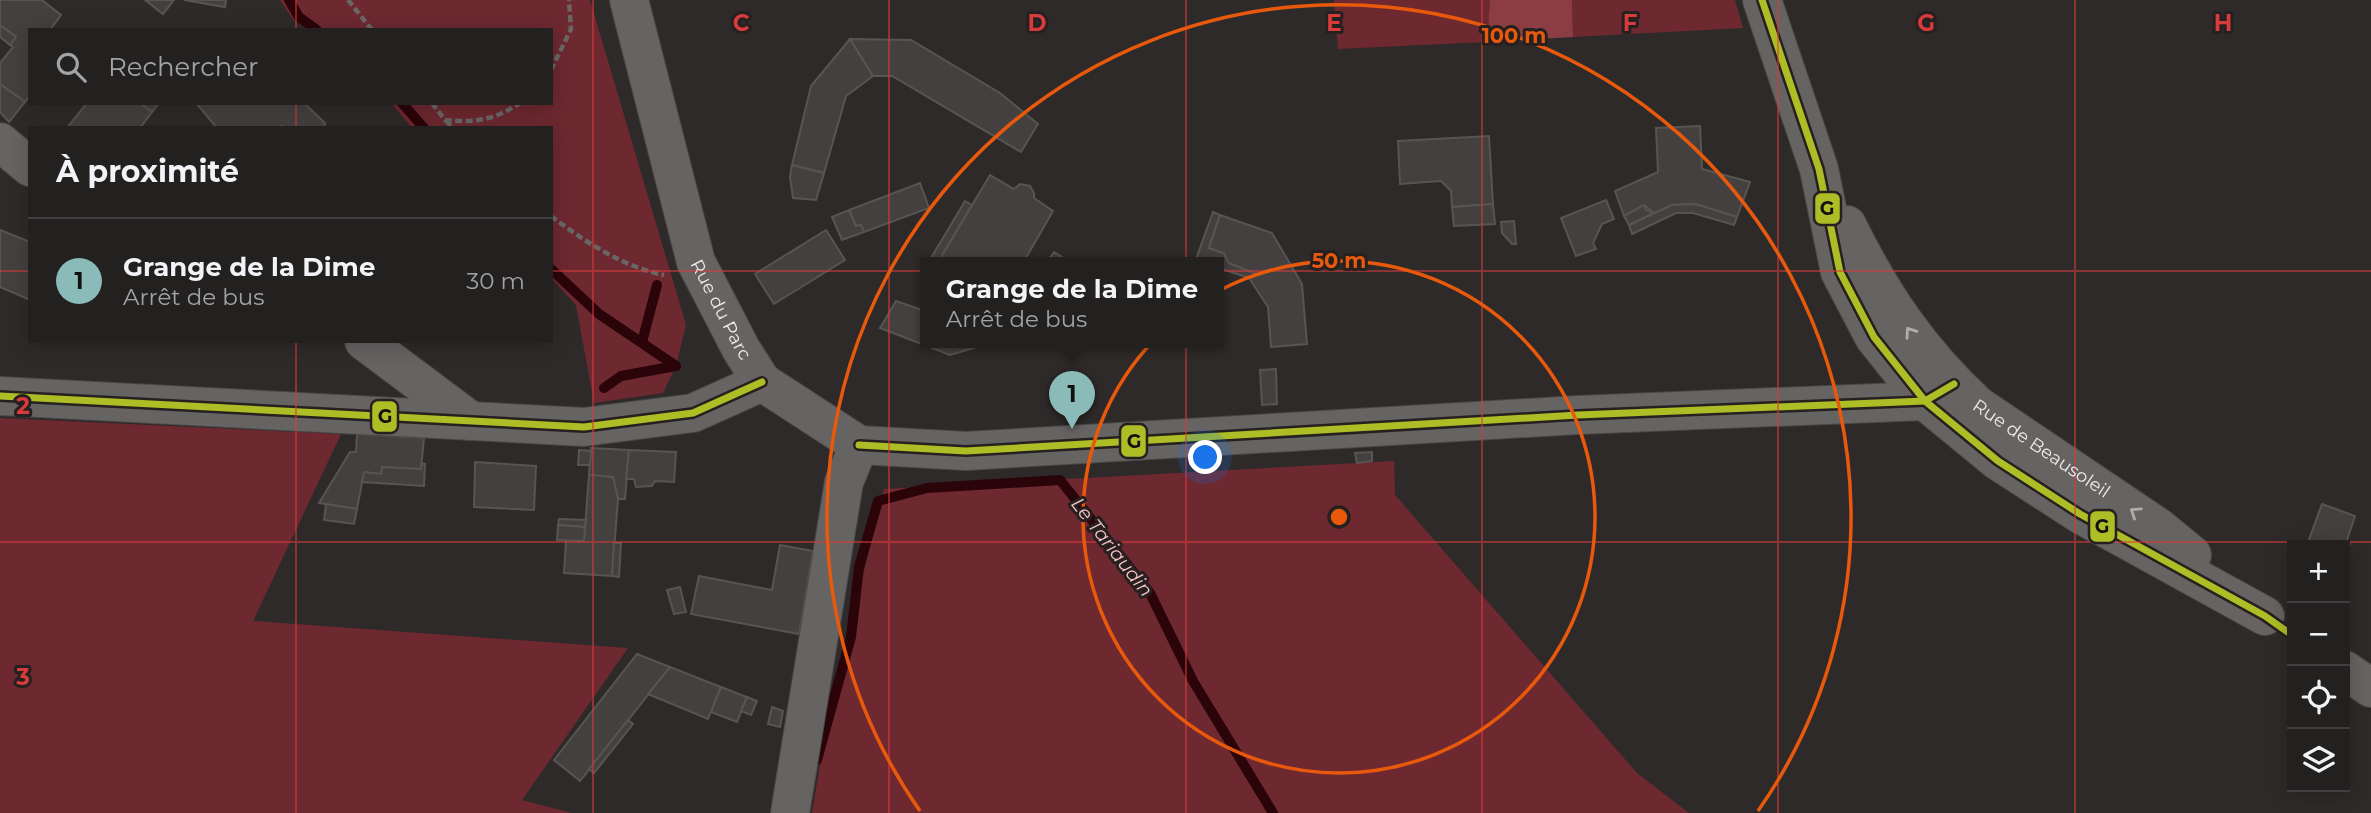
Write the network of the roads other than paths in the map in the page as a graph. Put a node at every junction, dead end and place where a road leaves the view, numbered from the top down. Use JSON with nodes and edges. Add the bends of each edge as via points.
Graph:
{"nodes":[{"id":1,"x":629,"y":0,"type":"edge"},
{"id":2,"x":1762,"y":0,"type":"edge"},
{"id":3,"x":0,"y":142,"type":"edge"},
{"id":4,"x":28,"y":165,"type":"edge"},
{"id":5,"x":367,"y":343,"type":"edge"},
{"id":6,"x":762,"y":382,"type":"junction"},
{"id":7,"x":1940,"y":393,"type":"junction"},
{"id":8,"x":0,"y":396,"type":"edge"},
{"id":9,"x":471,"y":421,"type":"junction"},
{"id":10,"x":859,"y":445,"type":"junction"},
{"id":11,"x":2279,"y":625,"type":"edge"},
{"id":12,"x":2350,"y":673,"type":"edge"},
{"id":13,"x":2371,"y":688,"type":"edge"},
{"id":14,"x":790,"y":813,"type":"edge"}],
"edges":[{"from":1,"to":6,"type":"street","name":"Rue du Parc","via":[[696,262]]},
{"from":2,"to":7,"type":"street","name":"Rue de Beausoleil","via":[[1819,170],[1840,272],[1874,337]]},
{"from":3,"to":4,"type":"street"},
{"from":5,"to":9,"type":"street"},
{"from":6,"to":9,"type":"street","via":[[693,413],[584,427]]},
{"from":6,"to":10,"type":"street","name":"Rue du Parc"},
{"from":7,"to":10,"type":"street","via":[[966,451]]},
{"from":7,"to":11,"type":"street","name":"Rue de Beausoleil","via":[[1998,461],[2080,514]]},
{"from":8,"to":9,"type":"street"},
{"from":10,"to":14,"type":"street","via":[[844,482]]},
{"from":12,"to":13,"type":"street"}]}
